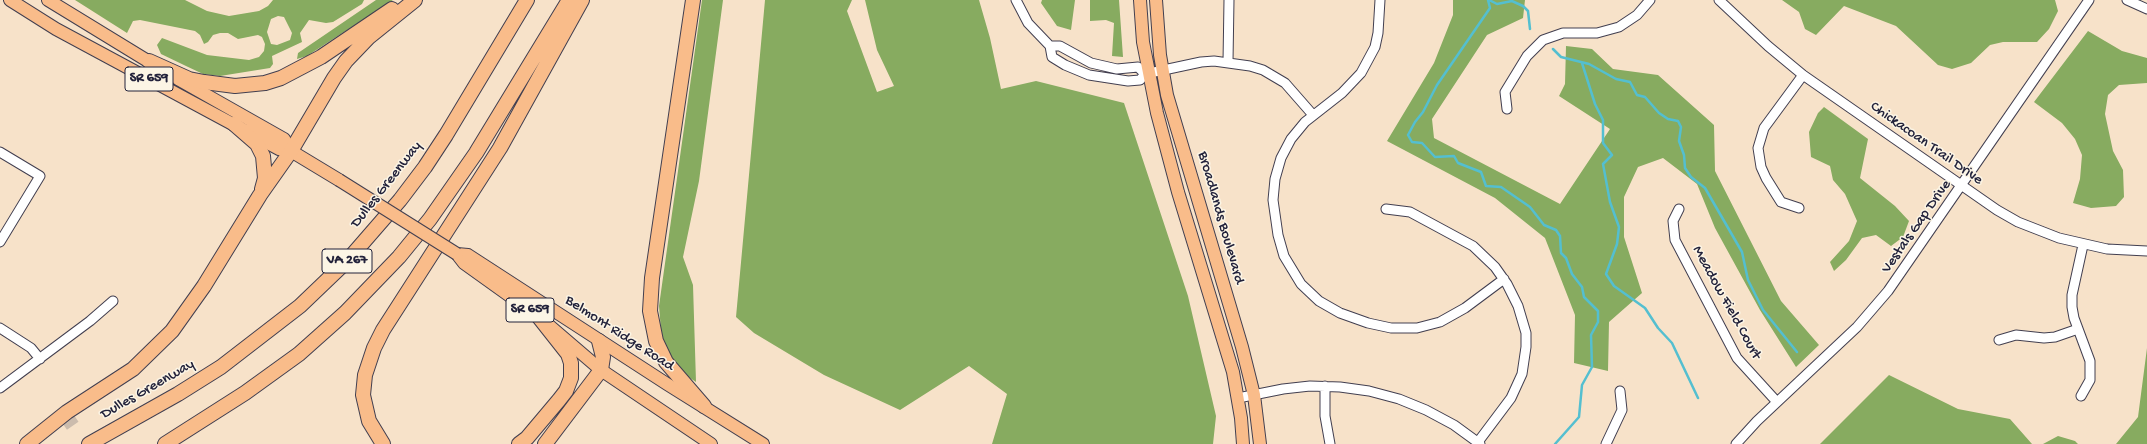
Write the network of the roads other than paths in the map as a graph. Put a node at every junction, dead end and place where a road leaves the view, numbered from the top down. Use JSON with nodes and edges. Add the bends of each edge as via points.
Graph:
{"nodes":[{"id":1,"x":10,"y":0,"type":"edge"},
{"id":2,"x":48,"y":0,"type":"edge"},
{"id":3,"x":405,"y":0,"type":"edge"},
{"id":4,"x":415,"y":0,"type":"edge"},
{"id":5,"x":527,"y":0,"type":"edge"},
{"id":6,"x":569,"y":0,"type":"edge"},
{"id":7,"x":582,"y":0,"type":"edge"},
{"id":8,"x":693,"y":0,"type":"edge"},
{"id":9,"x":1016,"y":0,"type":"edge"},
{"id":10,"x":1140,"y":0,"type":"edge"},
{"id":11,"x":1156,"y":0,"type":"edge"},
{"id":12,"x":1228,"y":0,"type":"edge"},
{"id":13,"x":1380,"y":0,"type":"edge"},
{"id":14,"x":1650,"y":0,"type":"edge"},
{"id":15,"x":1719,"y":0,"type":"edge"},
{"id":16,"x":2089,"y":0,"type":"edge"},
{"id":17,"x":2127,"y":0,"type":"edge"},
{"id":18,"x":2147,"y":9,"type":"edge"},
{"id":19,"x":1050,"y":46,"type":"junction"},
{"id":20,"x":149,"y":61,"type":"junction"},
{"id":21,"x":1228,"y":62,"type":"junction"},
{"id":22,"x":1163,"y":70,"type":"junction"},
{"id":23,"x":1147,"y":73,"type":"junction"},
{"id":24,"x":1803,"y":75,"type":"junction"},
{"id":25,"x":1507,"y":108,"type":"dead end"},
{"id":26,"x":1313,"y":115,"type":"junction"},
{"id":27,"x":234,"y":124,"type":"junction"},
{"id":28,"x":291,"y":151,"type":"junction"},
{"id":29,"x":0,"y":152,"type":"edge"},
{"id":30,"x":1962,"y":186,"type":"junction"},
{"id":31,"x":260,"y":195,"type":"junction"},
{"id":32,"x":1799,"y":208,"type":"dead end"},
{"id":33,"x":1386,"y":209,"type":"dead end"},
{"id":34,"x":1679,"y":209,"type":"dead end"},
{"id":35,"x":0,"y":242,"type":"edge"},
{"id":36,"x":2083,"y":245,"type":"junction"},
{"id":37,"x":2147,"y":251,"type":"edge"},
{"id":38,"x":457,"y":254,"type":"junction"},
{"id":39,"x":1504,"y":279,"type":"junction"},
{"id":40,"x":113,"y":301,"type":"dead end"},
{"id":41,"x":538,"y":316,"type":"junction"},
{"id":42,"x":0,"y":328,"type":"edge"},
{"id":43,"x":2078,"y":329,"type":"junction"},
{"id":44,"x":599,"y":340,"type":"junction"},
{"id":45,"x":1999,"y":340,"type":"dead end"},
{"id":46,"x":40,"y":359,"type":"junction"},
{"id":47,"x":601,"y":370,"type":"junction"},
{"id":48,"x":1325,"y":386,"type":"junction"},
{"id":49,"x":0,"y":388,"type":"edge"},
{"id":50,"x":102,"y":389,"type":"junction"},
{"id":51,"x":1620,"y":392,"type":"dead end"},
{"id":52,"x":1254,"y":395,"type":"junction"},
{"id":53,"x":2081,"y":396,"type":"dead end"},
{"id":54,"x":1238,"y":398,"type":"junction"},
{"id":55,"x":1777,"y":402,"type":"junction"},
{"id":56,"x":704,"y":406,"type":"junction"},
{"id":57,"x":79,"y":413,"type":"tunnel mouth"},
{"id":58,"x":63,"y":424,"type":"tunnel mouth"},
{"id":59,"x":47,"y":428,"type":"junction"},
{"id":60,"x":1479,"y":443,"type":"edge"},
{"id":61,"x":27,"y":444,"type":"edge"},
{"id":62,"x":89,"y":444,"type":"edge"},
{"id":63,"x":165,"y":444,"type":"edge"},
{"id":64,"x":383,"y":444,"type":"edge"},
{"id":65,"x":519,"y":444,"type":"edge"},
{"id":66,"x":545,"y":444,"type":"edge"},
{"id":67,"x":710,"y":444,"type":"edge"},
{"id":68,"x":763,"y":444,"type":"edge"},
{"id":69,"x":1244,"y":444,"type":"edge"},
{"id":70,"x":1260,"y":444,"type":"edge"},
{"id":71,"x":1330,"y":444,"type":"edge"},
{"id":72,"x":1606,"y":444,"type":"edge"},
{"id":73,"x":1736,"y":444,"type":"edge"}],
"edges":[{"from":1,"to":27,"type":"main road","name":"Belmont Ridge Road","number":"SR 659","via":[[56,29]]},
{"from":2,"to":20,"type":"main road","name":"Belmont Ridge Road","number":"SR 659"},
{"from":3,"to":20,"type":"highway","via":[[321,57],[281,78],[265,83],[235,86],[204,82],[189,79]]},
{"from":4,"to":28,"type":"highway","via":[[369,37],[346,61]]},
{"from":5,"to":62,"type":"highway","name":"Dulles Greenway","number":"VA 267","via":[[466,104],[425,167],[347,261],[300,306],[221,367]]},
{"from":6,"to":63,"type":"highway","number":"VA 267","via":[[471,159],[430,219],[399,257],[345,313],[299,354],[245,393]]},
{"from":7,"to":64,"type":"highway","via":[[500,148],[374,348],[365,375],[363,395],[369,421]]},
{"from":8,"to":56,"type":"highway","via":[[652,278],[650,310],[656,341],[666,362]]},
{"from":9,"to":19,"type":"street","via":[[1031,26]]},
{"from":10,"to":23,"type":"main road","name":"Broadlands Boulevard"},
{"from":11,"to":22,"type":"main road","name":"Broadlands Boulevard"},
{"from":12,"to":21,"type":"street"},
{"from":13,"to":26,"type":"street","via":[[1378,33],[1369,61],[1352,84]]},
{"from":14,"to":25,"type":"street","via":[[1637,15],[1619,27],[1597,33],[1563,33],[1543,40],[1527,56],[1505,92]]},
{"from":15,"to":24,"type":"street","name":"Chickacoan Trail Drive"},
{"from":16,"to":30,"type":"street","name":"Vestals Gap Drive"},
{"from":17,"to":18,"type":"street"},
{"from":19,"to":23,"type":"street","via":[[1060,46],[1091,63],[1117,69],[1138,67]]},
{"from":19,"to":23,"type":"street","via":[[1052,56],[1089,75],[1128,81],[1140,80]]},
{"from":20,"to":28,"type":"main road","name":"Belmont Ridge Road","number":"SR 659","via":[[284,139]]},
{"from":21,"to":22,"type":"street","via":[[1201,62]]},
{"from":21,"to":26,"type":"street","via":[[1250,66],[1274,76],[1295,92]]},
{"from":22,"to":23,"type":"street"},
{"from":22,"to":52,"type":"main road","name":"Broadlands Boulevard","via":[[1171,109]]},
{"from":23,"to":54,"type":"main road","name":"Broadlands Boulevard"},
{"from":24,"to":30,"type":"street","name":"Chickacoan Trail Drive"},
{"from":24,"to":32,"type":"street","via":[[1764,128],[1758,148],[1760,167],[1782,202]]},
{"from":26,"to":39,"type":"street","via":[[1297,130],[1283,153],[1275,179],[1273,200],[1284,256],[1294,275],[1310,293],[1340,313],[1377,326],[1406,329],[1429,325],[1451,317]]},
{"from":27,"to":28,"type":"main road","name":"Belmont Ridge Road","number":"SR 659","via":[[279,149]]},
{"from":27,"to":31,"type":"highway","via":[[256,144],[263,156],[265,178]]},
{"from":28,"to":31,"type":"highway"},
{"from":28,"to":38,"type":"main road","name":"Belmont Ridge Road","number":"SR 659","bridge":true},
{"from":29,"to":35,"type":"street","via":[[40,176]]},
{"from":30,"to":36,"type":"street","name":"Chickacoan Trail Drive","via":[[2018,222]]},
{"from":30,"to":55,"type":"street","name":"Vestals Gap Drive","via":[[1873,310]]},
{"from":31,"to":50,"type":"highway","via":[[204,286],[172,331],[133,369]]},
{"from":33,"to":39,"type":"street","via":[[1410,212],[1461,238],[1485,256]]},
{"from":34,"to":55,"type":"street","name":"Meadow Field Court","via":[[1673,221],[1675,240],[1738,358]]},
{"from":36,"to":37,"type":"street","name":"Chickacoan Trail Drive"},
{"from":36,"to":43,"type":"street","via":[[2072,295],[2074,318]]},
{"from":38,"to":41,"type":"main road","name":"Belmont Ridge Road","number":"SR 659","via":[[464,263]]},
{"from":38,"to":44,"type":"main road","name":"Belmont Ridge Road","number":"SR 659","via":[[468,255]]},
{"from":39,"to":60,"type":"street","via":[[1523,320],[1525,360],[1522,374],[1511,398]]},
{"from":40,"to":46,"type":"street"},
{"from":41,"to":47,"type":"main road","name":"Belmont Ridge Road","number":"SR 659"},
{"from":41,"to":65,"type":"highway","via":[[568,354],[571,378],[559,400]]},
{"from":42,"to":46,"type":"street","via":[[31,348]]},
{"from":43,"to":45,"type":"street","via":[[2055,336],[2016,335]]},
{"from":43,"to":53,"type":"street","via":[[2088,354],[2091,371],[2087,388]]},
{"from":44,"to":47,"type":"highway","via":[[604,357]]},
{"from":44,"to":56,"type":"main road","name":"Belmont Ridge Road","number":"SR 659"},
{"from":46,"to":49,"type":"street"},
{"from":47,"to":66,"type":"highway"},
{"from":47,"to":67,"type":"main road","name":"Belmont Ridge Road","number":"SR 659"},
{"from":48,"to":52,"type":"street","via":[[1283,389]]},
{"from":48,"to":60,"type":"street","via":[[1354,389],[1399,399],[1439,417]]},
{"from":48,"to":71,"type":"street","via":[[1325,416]]},
{"from":50,"to":57,"type":"highway","via":[[89,406]]},
{"from":50,"to":59,"type":"highway"},
{"from":51,"to":72,"type":"street","via":[[1622,410]]},
{"from":52,"to":54,"type":"street"},
{"from":52,"to":70,"type":"main road","name":"Broadlands Boulevard"},
{"from":54,"to":69,"type":"main road","name":"Broadlands Boulevard"},
{"from":55,"to":73,"type":"street","name":"Vestals Gap Drive"},
{"from":56,"to":68,"type":"main road","name":"Belmont Ridge Road","number":"SR 659"},
{"from":58,"to":59,"type":"highway"},
{"from":59,"to":61,"type":"highway"}]}
